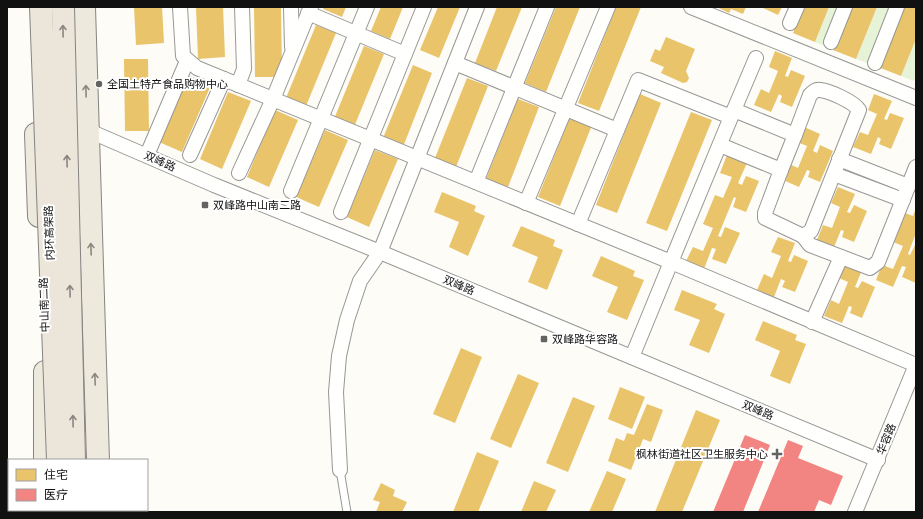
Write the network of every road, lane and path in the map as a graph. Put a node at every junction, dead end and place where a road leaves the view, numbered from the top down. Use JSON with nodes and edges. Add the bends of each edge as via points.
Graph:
{"nodes":[{"id":1,"x":31,"y":7,"type":"edge"},
{"id":2,"x":41,"y":7,"type":"edge"},
{"id":3,"x":63,"y":7,"type":"edge"},
{"id":4,"x":84,"y":7,"type":"edge"},
{"id":5,"x":180,"y":7,"type":"edge"},
{"id":6,"x":242,"y":7,"type":"edge"},
{"id":7,"x":291,"y":7,"type":"edge"},
{"id":8,"x":367,"y":7,"type":"edge"},
{"id":9,"x":424,"y":7,"type":"edge"},
{"id":10,"x":477,"y":7,"type":"edge"},
{"id":11,"x":547,"y":7,"type":"edge"},
{"id":12,"x":608,"y":7,"type":"edge"},
{"id":13,"x":691,"y":7,"type":"edge"},
{"id":14,"x":797,"y":7,"type":"edge"},
{"id":15,"x":845,"y":7,"type":"edge"},
{"id":16,"x":898,"y":7,"type":"edge"},
{"id":17,"x":310,"y":10,"type":"edge"},
{"id":18,"x":790,"y":23,"type":"dead end"},
{"id":19,"x":356,"y":34,"type":"junction"},
{"id":20,"x":831,"y":42,"type":"dead end"},
{"id":21,"x":292,"y":51,"type":"junction"},
{"id":22,"x":405,"y":54,"type":"junction"},
{"id":23,"x":756,"y":58,"type":"dead end"},
{"id":24,"x":187,"y":61,"type":"junction"},
{"id":25,"x":455,"y":63,"type":"junction"},
{"id":26,"x":875,"y":63,"type":"dead end"},
{"id":27,"x":224,"y":79,"type":"junction"},
{"id":28,"x":238,"y":85,"type":"junction"},
{"id":29,"x":515,"y":88,"type":"junction"},
{"id":30,"x":916,"y":98,"type":"edge"},
{"id":31,"x":273,"y":99,"type":"junction"},
{"id":32,"x":566,"y":108,"type":"junction"},
{"id":33,"x":733,"y":114,"type":"junction"},
{"id":34,"x":321,"y":119,"type":"junction"},
{"id":35,"x":36,"y":125,"type":"junction"},
{"id":36,"x":87,"y":130,"type":"junction"},
{"id":37,"x":617,"y":130,"type":"junction"},
{"id":38,"x":795,"y":135,"type":"junction"},
{"id":39,"x":371,"y":139,"type":"junction"},
{"id":40,"x":720,"y":145,"type":"junction"},
{"id":41,"x":147,"y":155,"type":"junction"},
{"id":42,"x":190,"y":155,"type":"dead end"},
{"id":43,"x":417,"y":158,"type":"junction"},
{"id":44,"x":839,"y":159,"type":"junction"},
{"id":45,"x":916,"y":167,"type":"edge"},
{"id":46,"x":782,"y":170,"type":"junction"},
{"id":47,"x":239,"y":173,"type":"dead end"},
{"id":48,"x":834,"y":174,"type":"junction"},
{"id":49,"x":476,"y":182,"type":"junction"},
{"id":50,"x":908,"y":186,"type":"junction"},
{"id":51,"x":291,"y":191,"type":"dead end"},
{"id":52,"x":903,"y":200,"type":"junction"},
{"id":53,"x":526,"y":203,"type":"junction"},
{"id":54,"x":341,"y":212,"type":"dead end"},
{"id":55,"x":578,"y":224,"type":"junction"},
{"id":56,"x":803,"y":236,"type":"junction"},
{"id":57,"x":380,"y":252,"type":"junction"},
{"id":58,"x":841,"y":257,"type":"junction"},
{"id":59,"x":671,"y":262,"type":"junction"},
{"id":60,"x":812,"y":322,"type":"junction"},
{"id":61,"x":632,"y":357,"type":"junction"},
{"id":62,"x":916,"y":365,"type":"edge"},
{"id":63,"x":45,"y":459,"type":"edge"},
{"id":64,"x":58,"y":459,"type":"edge"},
{"id":65,"x":74,"y":459,"type":"edge"},
{"id":66,"x":98,"y":459,"type":"edge"},
{"id":67,"x":878,"y":460,"type":"junction"},
{"id":68,"x":340,"y":470,"type":"joint"},
{"id":69,"x":347,"y":512,"type":"edge"},
{"id":70,"x":855,"y":512,"type":"edge"}],
"edges":[{"from":1,"to":35,"type":"main road","name":"中山南二路"},
{"from":2,"to":64,"type":"highway","name":"内环高架路","bridge":true},
{"from":65,"to":3,"type":"highway","name":"内环高架路","one_way":true,"bridge":true},
{"from":36,"to":4,"type":"main road","one_way":true},
{"from":5,"to":24,"type":"street","via":[[183,56]]},
{"from":6,"to":28,"type":"street","via":[[244,68]]},
{"from":7,"to":21,"type":"street"},
{"from":8,"to":19,"type":"street"},
{"from":9,"to":22,"type":"street"},
{"from":10,"to":25,"type":"street"},
{"from":11,"to":29,"type":"street"},
{"from":12,"to":32,"type":"street"},
{"from":13,"to":30,"type":"street"},
{"from":14,"to":18,"type":"street"},
{"from":15,"to":20,"type":"street"},
{"from":16,"to":26,"type":"street"},
{"from":17,"to":19,"type":"street"},
{"from":17,"to":21,"type":"street"},
{"from":19,"to":22,"type":"street"},
{"from":19,"to":34,"type":"street"},
{"from":21,"to":31,"type":"street"},
{"from":22,"to":39,"type":"street"},
{"from":23,"to":33,"type":"street"},
{"from":24,"to":27,"type":"street"},
{"from":24,"to":41,"type":"street"},
{"from":25,"to":29,"type":"street"},
{"from":25,"to":43,"type":"street"},
{"from":27,"to":28,"type":"street"},
{"from":27,"to":42,"type":"street"},
{"from":28,"to":31,"type":"street"},
{"from":29,"to":32,"type":"street"},
{"from":29,"to":49,"type":"street"},
{"from":31,"to":34,"type":"street"},
{"from":31,"to":47,"type":"street"},
{"from":32,"to":37,"type":"street"},
{"from":32,"to":53,"type":"street"},
{"from":33,"to":37,"type":"street","via":[[638,80]]},
{"from":33,"to":38,"type":"street"},
{"from":33,"to":40,"type":"street"},
{"from":34,"to":39,"type":"street"},
{"from":34,"to":51,"type":"street"},
{"from":35,"to":36,"type":"street","name":"双峰路"},
{"from":35,"to":63,"type":"main road","name":"中山南二路","via":[[36,174],[45,306]]},
{"from":36,"to":41,"type":"street","name":"双峰路"},
{"from":66,"to":36,"type":"main road","one_way":true},
{"from":37,"to":55,"type":"street"},
{"from":38,"to":44,"type":"street","via":[[810,95],[814,91],[820,89],[852,102],[859,110]]},
{"from":38,"to":46,"type":"street"},
{"from":39,"to":43,"type":"street"},
{"from":39,"to":54,"type":"street"},
{"from":40,"to":46,"type":"street"},
{"from":40,"to":59,"type":"street"},
{"from":41,"to":57,"type":"street","name":"双峰路"},
{"from":43,"to":49,"type":"street"},
{"from":43,"to":57,"type":"street"},
{"from":44,"to":48,"type":"street"},
{"from":44,"to":50,"type":"street"},
{"from":45,"to":50,"type":"street"},
{"from":46,"to":56,"type":"street","via":[[765,218]]},
{"from":48,"to":52,"type":"street"},
{"from":48,"to":56,"type":"street","via":[[811,231]]},
{"from":49,"to":53,"type":"street"},
{"from":50,"to":52,"type":"street"},
{"from":52,"to":58,"type":"street","via":[[878,262],[874,266],[870,268]]},
{"from":53,"to":55,"type":"street"},
{"from":55,"to":59,"type":"street"},
{"from":56,"to":58,"type":"street","via":[[810,245]]},
{"from":57,"to":61,"type":"street","name":"双峰路"},
{"from":57,"to":68,"type":"street","via":[[360,281],[339,356],[336,392]]},
{"from":58,"to":60,"type":"street"},
{"from":59,"to":60,"type":"street"},
{"from":59,"to":61,"type":"street"},
{"from":60,"to":62,"type":"street"},
{"from":61,"to":67,"type":"street","name":"双峰路"},
{"from":62,"to":67,"type":"street","name":"华容路"},
{"from":67,"to":70,"type":"street","name":"华容路"},
{"from":68,"to":69,"type":"lane"}]}
